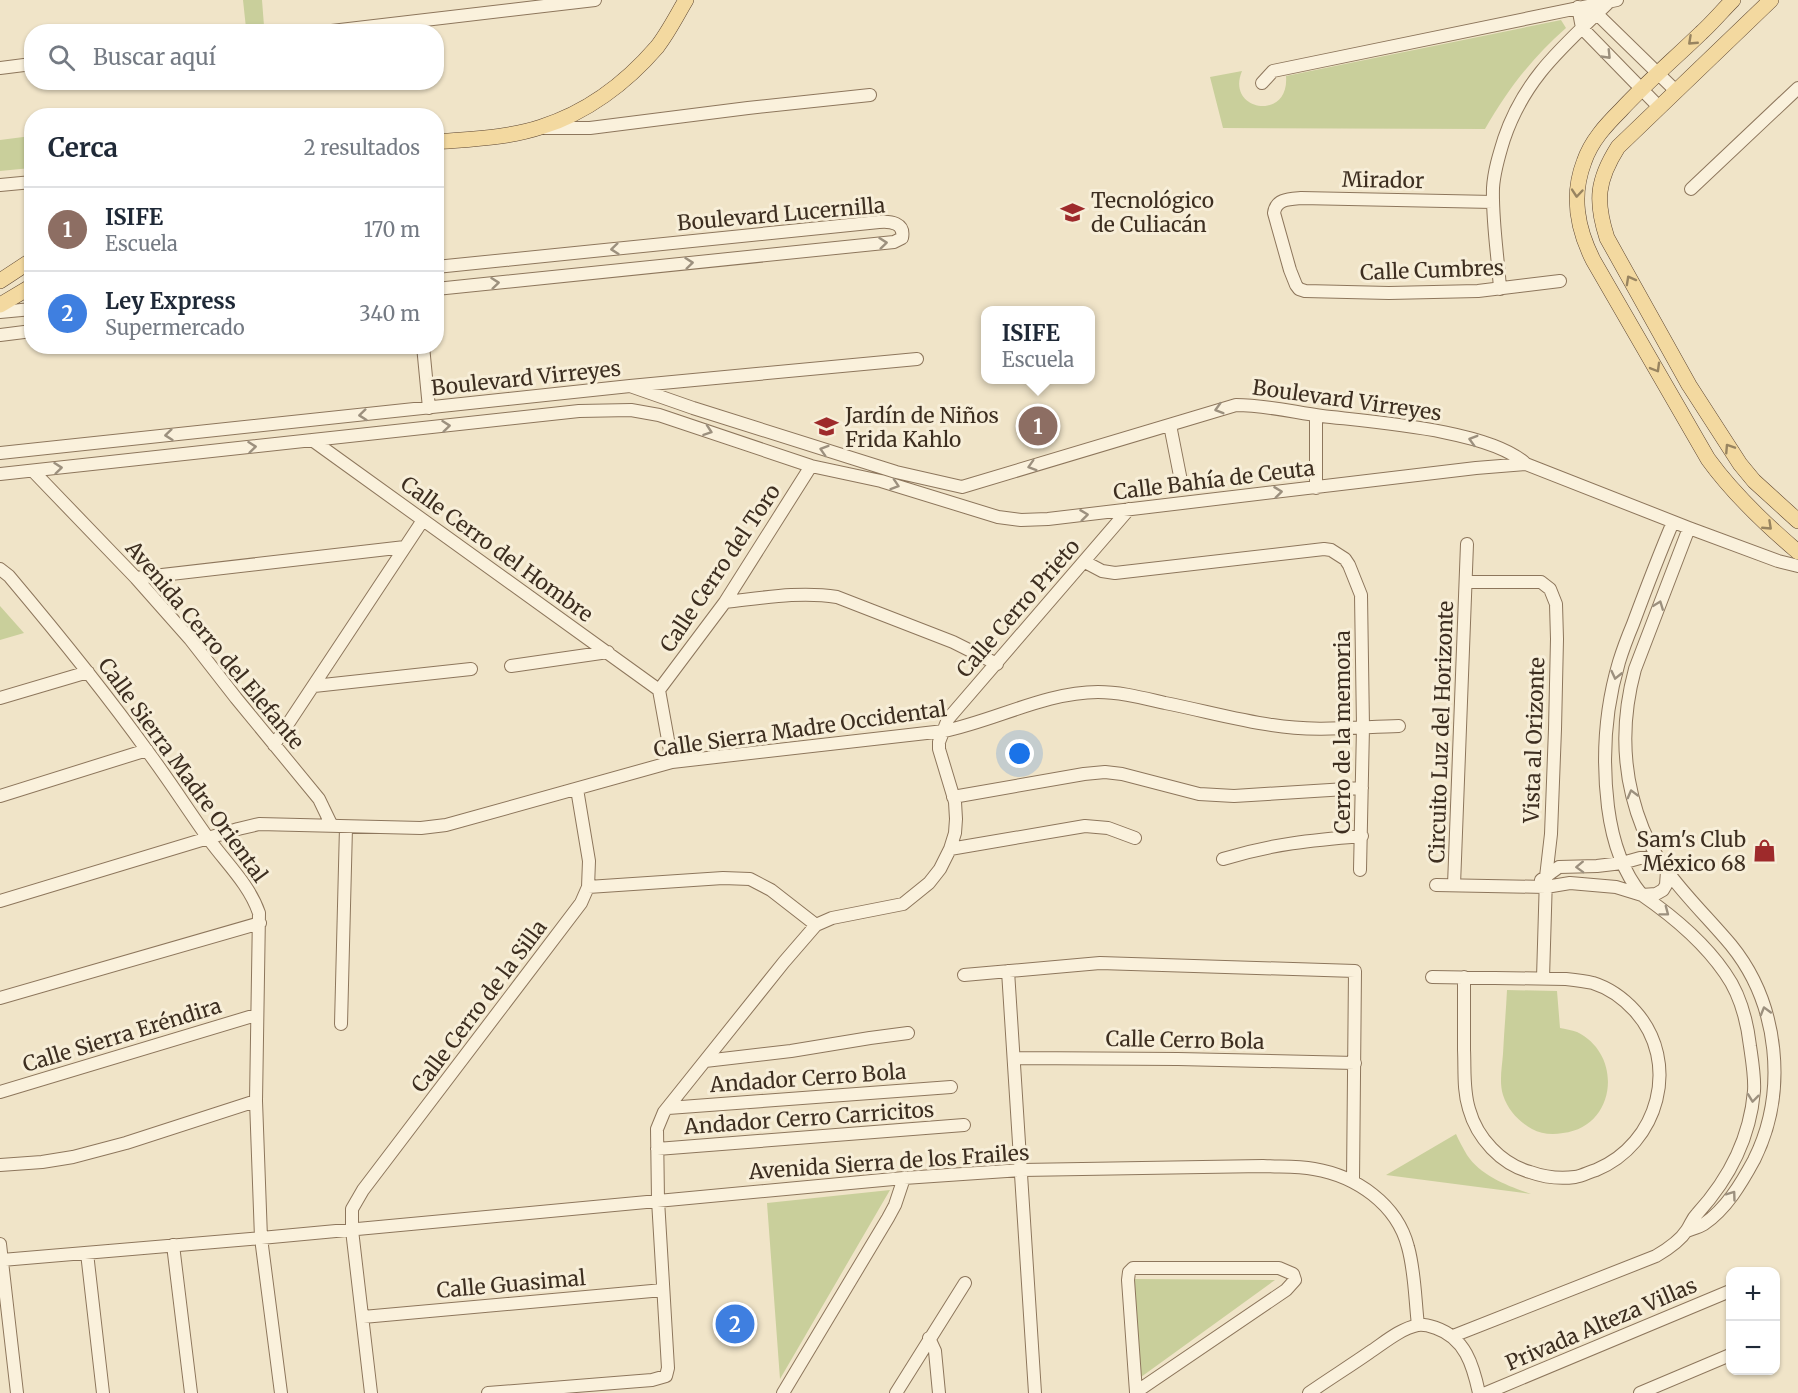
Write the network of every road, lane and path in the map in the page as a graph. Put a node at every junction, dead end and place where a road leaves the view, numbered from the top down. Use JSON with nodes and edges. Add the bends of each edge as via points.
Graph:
{"nodes":[{"id":1,"x":595,"y":0,"type":"edge"},
{"id":2,"x":686,"y":0,"type":"edge"},
{"id":3,"x":1733,"y":0,"type":"edge"},
{"id":4,"x":1770,"y":0,"type":"edge"},
{"id":5,"x":1613,"y":1,"type":"edge"},
{"id":6,"x":1578,"y":7,"type":"junction"},
{"id":7,"x":1597,"y":14,"type":"junction"},
{"id":8,"x":391,"y":24,"type":"edge"},
{"id":9,"x":1582,"y":28,"type":"junction"},
{"id":10,"x":24,"y":65,"type":"edge"},
{"id":11,"x":0,"y":68,"type":"edge"},
{"id":12,"x":1657,"y":74,"type":"junction"},
{"id":13,"x":1262,"y":83,"type":"dead end"},
{"id":14,"x":1798,"y":88,"type":"edge"},
{"id":15,"x":1640,"y":89,"type":"junction"},
{"id":16,"x":1676,"y":91,"type":"junction"},
{"id":17,"x":870,"y":95,"type":"dead end"},
{"id":18,"x":1659,"y":107,"type":"junction"},
{"id":19,"x":540,"y":128,"type":"junction"},
{"id":20,"x":444,"y":141,"type":"edge"},
{"id":21,"x":24,"y":183,"type":"edge"},
{"id":22,"x":0,"y":185,"type":"edge"},
{"id":23,"x":1691,"y":189,"type":"dead end"},
{"id":24,"x":1493,"y":202,"type":"junction"},
{"id":25,"x":24,"y":265,"type":"edge"},
{"id":26,"x":444,"y":266,"type":"edge"},
{"id":27,"x":0,"y":281,"type":"edge"},
{"id":28,"x":1560,"y":281,"type":"dead end"},
{"id":29,"x":444,"y":288,"type":"edge"},
{"id":30,"x":1500,"y":289,"type":"junction"},
{"id":31,"x":24,"y":291,"type":"edge"},
{"id":32,"x":1305,"y":291,"type":"joint"},
{"id":33,"x":0,"y":305,"type":"edge"},
{"id":34,"x":24,"y":310,"type":"edge"},
{"id":35,"x":0,"y":312,"type":"edge"},
{"id":36,"x":24,"y":332,"type":"edge"},
{"id":37,"x":0,"y":334,"type":"edge"},
{"id":38,"x":424,"y":354,"type":"edge"},
{"id":39,"x":917,"y":359,"type":"dead end"},
{"id":40,"x":630,"y":386,"type":"junction"},
{"id":41,"x":429,"y":408,"type":"junction"},
{"id":42,"x":693,"y":408,"type":"junction"},
{"id":43,"x":631,"y":410,"type":"joint"},
{"id":44,"x":1316,"y":415,"type":"junction"},
{"id":45,"x":686,"y":423,"type":"junction"},
{"id":46,"x":1170,"y":424,"type":"junction"},
{"id":47,"x":312,"y":440,"type":"junction"},
{"id":48,"x":0,"y":453,"type":"edge"},
{"id":49,"x":1526,"y":464,"type":"junction"},
{"id":50,"x":811,"y":466,"type":"junction"},
{"id":51,"x":33,"y":471,"type":"junction"},
{"id":52,"x":0,"y":474,"type":"edge"},
{"id":53,"x":1182,"y":486,"type":"dead end"},
{"id":54,"x":1316,"y":488,"type":"junction"},
{"id":55,"x":1129,"y":509,"type":"junction"},
{"id":56,"x":423,"y":520,"type":"junction"},
{"id":57,"x":1798,"y":521,"type":"edge"},
{"id":58,"x":1673,"y":522,"type":"junction"},
{"id":59,"x":1689,"y":528,"type":"junction"},
{"id":60,"x":1467,"y":544,"type":"dead end"},
{"id":61,"x":405,"y":548,"type":"junction"},
{"id":62,"x":1798,"y":552,"type":"edge"},
{"id":63,"x":1085,"y":562,"type":"junction"},
{"id":64,"x":1798,"y":566,"type":"edge"},
{"id":65,"x":0,"y":569,"type":"edge"},
{"id":66,"x":136,"y":578,"type":"junction"},
{"id":67,"x":1467,"y":582,"type":"junction"},
{"id":68,"x":725,"y":602,"type":"junction"},
{"id":69,"x":608,"y":652,"type":"junction"},
{"id":70,"x":996,"y":664,"type":"junction"},
{"id":71,"x":511,"y":666,"type":"dead end"},
{"id":72,"x":471,"y":669,"type":"dead end"},
{"id":73,"x":88,"y":672,"type":"junction"},
{"id":74,"x":314,"y":686,"type":"junction"},
{"id":75,"x":659,"y":690,"type":"junction"},
{"id":76,"x":0,"y":698,"type":"edge"},
{"id":77,"x":1399,"y":726,"type":"dead end"},
{"id":78,"x":1363,"y":727,"type":"junction"},
{"id":79,"x":944,"y":731,"type":"junction"},
{"id":80,"x":274,"y":746,"type":"junction"},
{"id":81,"x":147,"y":750,"type":"junction"},
{"id":82,"x":672,"y":762,"type":"junction"},
{"id":83,"x":1362,"y":788,"type":"junction"},
{"id":84,"x":577,"y":789,"type":"junction"},
{"id":85,"x":0,"y":796,"type":"edge"},
{"id":86,"x":953,"y":797,"type":"junction"},
{"id":87,"x":332,"y":826,"type":"junction"},
{"id":88,"x":346,"y":827,"type":"junction"},
{"id":89,"x":1362,"y":836,"type":"junction"},
{"id":90,"x":1135,"y":838,"type":"dead end"},
{"id":91,"x":209,"y":839,"type":"junction"},
{"id":92,"x":950,"y":849,"type":"junction"},
{"id":93,"x":1658,"y":858,"type":"junction"},
{"id":94,"x":1224,"y":859,"type":"dead end"},
{"id":95,"x":1622,"y":863,"type":"junction"},
{"id":96,"x":1360,"y":870,"type":"dead end"},
{"id":97,"x":1667,"y":871,"type":"junction"},
{"id":98,"x":1546,"y":882,"type":"junction"},
{"id":99,"x":1436,"y":885,"type":"dead end"},
{"id":100,"x":1454,"y":885,"type":"junction"},
{"id":101,"x":588,"y":887,"type":"junction"},
{"id":102,"x":1642,"y":895,"type":"junction"},
{"id":103,"x":0,"y":901,"type":"edge"},
{"id":104,"x":260,"y":922,"type":"junction"},
{"id":105,"x":813,"y":927,"type":"junction"},
{"id":106,"x":1008,"y":971,"type":"junction"},
{"id":107,"x":964,"y":975,"type":"dead end"},
{"id":108,"x":1432,"y":977,"type":"dead end"},
{"id":109,"x":1464,"y":977,"type":"junction"},
{"id":110,"x":1543,"y":978,"type":"junction"},
{"id":111,"x":0,"y":998,"type":"edge"},
{"id":112,"x":256,"y":1015,"type":"junction"},
{"id":113,"x":341,"y":1024,"type":"dead end"},
{"id":114,"x":908,"y":1033,"type":"dead end"},
{"id":115,"x":1015,"y":1058,"type":"junction"},
{"id":116,"x":705,"y":1061,"type":"junction"},
{"id":117,"x":1355,"y":1063,"type":"junction"},
{"id":118,"x":951,"y":1087,"type":"dead end"},
{"id":119,"x":0,"y":1092,"type":"edge"},
{"id":120,"x":256,"y":1101,"type":"junction"},
{"id":121,"x":668,"y":1108,"type":"junction"},
{"id":122,"x":964,"y":1125,"type":"dead end"},
{"id":123,"x":657,"y":1149,"type":"junction"},
{"id":124,"x":0,"y":1165,"type":"edge"},
{"id":125,"x":1022,"y":1170,"type":"junction"},
{"id":126,"x":904,"y":1178,"type":"junction"},
{"id":127,"x":1353,"y":1181,"type":"junction"},
{"id":128,"x":658,"y":1200,"type":"junction"},
{"id":129,"x":352,"y":1230,"type":"junction"},
{"id":130,"x":1687,"y":1231,"type":"junction"},
{"id":131,"x":261,"y":1238,"type":"junction"},
{"id":132,"x":0,"y":1244,"type":"edge"},
{"id":133,"x":173,"y":1245,"type":"junction"},
{"id":134,"x":87,"y":1253,"type":"junction"},
{"id":135,"x":2,"y":1260,"type":"junction"},
{"id":136,"x":965,"y":1283,"type":"dead end"},
{"id":137,"x":663,"y":1290,"type":"junction"},
{"id":138,"x":1726,"y":1293,"type":"edge"},
{"id":139,"x":363,"y":1317,"type":"junction"},
{"id":140,"x":1418,"y":1325,"type":"junction"},
{"id":141,"x":1454,"y":1336,"type":"junction"},
{"id":142,"x":929,"y":1338,"type":"junction"},
{"id":143,"x":1726,"y":1357,"type":"edge"},
{"id":144,"x":1137,"y":1392,"type":"edge"},
{"id":145,"x":17,"y":1393,"type":"edge"},
{"id":146,"x":103,"y":1393,"type":"edge"},
{"id":147,"x":191,"y":1393,"type":"edge"},
{"id":148,"x":281,"y":1393,"type":"edge"},
{"id":149,"x":371,"y":1393,"type":"edge"},
{"id":150,"x":488,"y":1393,"type":"edge"},
{"id":151,"x":783,"y":1393,"type":"edge"},
{"id":152,"x":896,"y":1393,"type":"edge"},
{"id":153,"x":939,"y":1393,"type":"edge"},
{"id":154,"x":1035,"y":1393,"type":"edge"},
{"id":155,"x":1309,"y":1393,"type":"edge"},
{"id":156,"x":1479,"y":1393,"type":"edge"},
{"id":157,"x":1486,"y":1393,"type":"edge"},
{"id":158,"x":1640,"y":1393,"type":"edge"}],
"edges":[{"from":1,"to":8,"type":"street"},
{"from":2,"to":19,"type":"main road","via":[[657,46],[621,82],[584,109]]},
{"from":3,"to":12,"type":"main road","one_way":true},
{"from":4,"to":16,"type":"main road"},
{"from":5,"to":6,"type":"street"},
{"from":5,"to":7,"type":"street"},
{"from":6,"to":7,"type":"street"},
{"from":6,"to":9,"type":"street"},
{"from":6,"to":13,"type":"street","via":[[1273,71]]},
{"from":7,"to":9,"type":"street"},
{"from":7,"to":12,"type":"street"},
{"from":9,"to":15,"type":"street","one_way":true},
{"from":9,"to":24,"type":"street","via":[[1541,69],[1519,102],[1500,150]]},
{"from":10,"to":11,"type":"street"},
{"from":12,"to":15,"type":"main road"},
{"from":12,"to":16,"type":"street"},
{"from":14,"to":23,"type":"street"},
{"from":15,"to":18,"type":"street"},
{"from":15,"to":62,"type":"main road","one_way":true,"via":[[1598,136],[1584,162],[1576,206],[1581,232],[1593,260],[1708,459],[1743,501]]},
{"from":16,"to":18,"type":"main road"},
{"from":17,"to":19,"type":"street","via":[[590,128]]},
{"from":57,"to":18,"type":"main road","one_way":true,"via":[[1740,464],[1689,385],[1607,238],[1598,196],[1602,176],[1618,147]]},
{"from":19,"to":20,"type":"main road"},
{"from":21,"to":22,"type":"street"},
{"from":24,"to":30,"type":"street"},
{"from":24,"to":32,"type":"street","name":"Mirador","via":[[1300,198],[1282,201],[1275,208],[1276,221],[1293,278],[1299,289]]},
{"from":25,"to":27,"type":"main road"},
{"from":29,"to":26,"type":"street","name":"Boulevard Lucernilla","one_way":true,"via":[[894,242],[903,235],[897,224],[879,222]]},
{"from":28,"to":30,"type":"street","name":"Calle Cumbres"},
{"from":30,"to":32,"type":"street","name":"Calle Cumbres"},
{"from":31,"to":33,"type":"main road"},
{"from":34,"to":35,"type":"street"},
{"from":36,"to":37,"type":"street"},
{"from":38,"to":41,"type":"street"},
{"from":39,"to":40,"type":"street"},
{"from":40,"to":41,"type":"street","name":"Boulevard Virreyes"},
{"from":40,"to":42,"type":"street","name":"Boulevard Virreyes"},
{"from":41,"to":48,"type":"street","name":"Boulevard Virreyes","one_way":true},
{"from":42,"to":45,"type":"street"},
{"from":46,"to":42,"type":"street","name":"Boulevard Virreyes","one_way":true,"via":[[962,487],[896,472]]},
{"from":43,"to":45,"type":"street","name":"Calle Bahía de Ceuta"},
{"from":47,"to":43,"type":"street","name":"Boulevard Virreyes","one_way":true,"via":[[579,411]]},
{"from":44,"to":46,"type":"street","name":"Boulevard Virreyes","one_way":true,"via":[[1236,405]]},
{"from":49,"to":44,"type":"street","name":"Boulevard Virreyes","one_way":true,"via":[[1508,451],[1459,436]]},
{"from":44,"to":54,"type":"street"},
{"from":45,"to":50,"type":"street","name":"Calle Bahía de Ceuta","one_way":true},
{"from":46,"to":53,"type":"street"},
{"from":51,"to":47,"type":"street","name":"Boulevard Virreyes","one_way":true},
{"from":47,"to":56,"type":"street","name":"Calle Cerro del Hombre"},
{"from":49,"to":54,"type":"street","name":"Calle Bahía de Ceuta"},
{"from":49,"to":58,"type":"street","name":"Calle Bahía de Ceuta"},
{"from":50,"to":55,"type":"street","name":"Calle Bahía de Ceuta","one_way":true,"via":[[881,481],[998,518],[1030,521]]},
{"from":50,"to":68,"type":"street","name":"Calle Cerro del Toro"},
{"from":51,"to":52,"type":"street","name":"Boulevard Virreyes"},
{"from":51,"to":66,"type":"street","name":"Avenida Cerro del Elefante"},
{"from":55,"to":54,"type":"street","name":"Calle Bahía de Ceuta","one_way":true},
{"from":55,"to":63,"type":"street","name":"Calle Cerro Prieto"},
{"from":56,"to":61,"type":"street"},
{"from":56,"to":69,"type":"street","name":"Calle Cerro del Hombre"},
{"from":58,"to":59,"type":"street","name":"Calle Bahía de Ceuta"},
{"from":58,"to":95,"type":"street","one_way":true,"via":[[1619,663],[1607,718],[1606,794]]},
{"from":59,"to":64,"type":"street","name":"Calle Bahía de Ceuta"},
{"from":93,"to":59,"type":"street","one_way":true,"via":[[1644,832],[1630,789],[1625,724],[1635,669]]},
{"from":60,"to":67,"type":"street","name":"Circuito Luz del Horizonte"},
{"from":61,"to":66,"type":"street"},
{"from":61,"to":74,"type":"street"},
{"from":63,"to":70,"type":"street","name":"Calle Cerro Prieto"},
{"from":63,"to":78,"type":"street","name":"Cerro de la memoria","via":[[1114,573],[1331,550],[1345,559],[1361,595]]},
{"from":65,"to":73,"type":"street","name":"Calle Sierra Madre Oriental"},
{"from":66,"to":80,"type":"street","name":"Avenida Cerro del Elefante","via":[[190,639]]},
{"from":67,"to":98,"type":"street","name":"Vista al Orizonte","via":[[1541,582],[1550,589],[1556,604],[1555,729]]},
{"from":67,"to":100,"type":"street","name":"Circuito Luz del Horizonte"},
{"from":68,"to":70,"type":"street","via":[[821,594],[837,597],[944,638]]},
{"from":68,"to":75,"type":"street","name":"Calle Cerro del Toro"},
{"from":69,"to":71,"type":"street"},
{"from":69,"to":75,"type":"street","name":"Calle Cerro del Hombre"},
{"from":70,"to":79,"type":"street","name":"Calle Cerro Prieto","via":[[953,713]]},
{"from":72,"to":74,"type":"street"},
{"from":73,"to":76,"type":"street"},
{"from":73,"to":81,"type":"street","name":"Calle Sierra Madre Oriental"},
{"from":74,"to":80,"type":"street"},
{"from":75,"to":82,"type":"street"},
{"from":77,"to":78,"type":"street","name":"Calle Sierra Madre Occidental"},
{"from":78,"to":79,"type":"street","name":"Calle Sierra Madre Occidental","via":[[1272,725],[1138,696],[1097,692],[1070,695]]},
{"from":78,"to":83,"type":"street","name":"Cerro de la memoria"},
{"from":79,"to":82,"type":"street","name":"Calle Sierra Madre Occidental"},
{"from":79,"to":86,"type":"street","name":"Calle Cerro Prieto","via":[[939,749]]},
{"from":80,"to":87,"type":"street","name":"Avenida Cerro del Elefante","via":[[319,799]]},
{"from":81,"to":85,"type":"street"},
{"from":81,"to":91,"type":"street","name":"Calle Sierra Madre Oriental"},
{"from":82,"to":84,"type":"street","name":"Calle Sierra Madre Occidental"},
{"from":83,"to":86,"type":"street","via":[[1225,796],[1199,794],[1105,772]]},
{"from":83,"to":89,"type":"street","name":"Cerro de la memoria"},
{"from":84,"to":88,"type":"street","name":"Calle Sierra Madre Occidental","via":[[446,825]]},
{"from":84,"to":101,"type":"street","name":"Calle Cerro de la Silla","via":[[589,861]]},
{"from":86,"to":92,"type":"street","name":"Calle Cerro Prieto","via":[[956,833]]},
{"from":87,"to":88,"type":"street","name":"Calle Sierra Madre Occidental"},
{"from":87,"to":91,"type":"street","name":"Calle Sierra Madre Occidental","via":[[259,824]]},
{"from":88,"to":113,"type":"street"},
{"from":89,"to":94,"type":"street","via":[[1301,841]]},
{"from":89,"to":96,"type":"street","name":"Cerro de la memoria"},
{"from":90,"to":92,"type":"street","via":[[1108,828],[1085,826]]},
{"from":91,"to":103,"type":"street","name":"Calle Sierra Madre Occidental"},
{"from":91,"to":104,"type":"street","name":"Calle Sierra Madre Oriental","via":[[254,899]]},
{"from":92,"to":105,"type":"street","name":"Calle Cerro Prieto","via":[[929,883],[903,904],[832,918]]},
{"from":93,"to":95,"type":"street"},
{"from":93,"to":97,"type":"street"},
{"from":95,"to":98,"type":"street","one_way":true,"via":[[1559,867]]},
{"from":95,"to":102,"type":"street"},
{"from":97,"to":102,"type":"street","via":[[1663,890]]},
{"from":130,"to":97,"type":"street","one_way":true,"via":[[1702,1226],[1728,1201],[1759,1149],[1772,1107],[1774,1058],[1770,1028],[1752,977],[1732,946]]},
{"from":98,"to":100,"type":"street","name":"Circuito Luz del Horizonte","via":[[1531,887]]},
{"from":98,"to":102,"type":"street","via":[[1616,887]]},
{"from":98,"to":110,"type":"street","name":"Vista al Orizonte"},
{"from":99,"to":100,"type":"street","name":"Circuito Luz del Horizonte"},
{"from":101,"to":105,"type":"street","via":[[750,879],[771,890]]},
{"from":101,"to":129,"type":"street","name":"Calle Cerro de la Silla","via":[[569,920],[363,1190],[352,1209]]},
{"from":102,"to":130,"type":"street","one_way":true,"via":[[1693,935],[1726,974],[1744,1014],[1752,1061],[1754,1089],[1747,1130],[1722,1182]]},
{"from":104,"to":111,"type":"street"},
{"from":104,"to":112,"type":"street","name":"Calle Sierra Madre Oriental"},
{"from":105,"to":116,"type":"street"},
{"from":106,"to":107,"type":"street"},
{"from":106,"to":115,"type":"street"},
{"from":106,"to":117,"type":"street","via":[[1100,963],[1356,970]]},
{"from":108,"to":109,"type":"street"},
{"from":109,"to":110,"type":"street"},
{"from":109,"to":110,"type":"street","via":[[1465,1089],[1479,1133],[1502,1158],[1523,1170],[1550,1177],[1574,1177],[1606,1166],[1638,1139],[1657,1101],[1659,1062],[1646,1025],[1617,996],[1595,984]]},
{"from":112,"to":119,"type":"street","name":"Calle Sierra Eréndira"},
{"from":112,"to":120,"type":"street","name":"Calle Sierra Madre Oriental"},
{"from":114,"to":116,"type":"street"},
{"from":115,"to":117,"type":"street","name":"Calle Cerro Bola"},
{"from":115,"to":125,"type":"street"},
{"from":116,"to":121,"type":"street"},
{"from":117,"to":127,"type":"street"},
{"from":118,"to":121,"type":"street","name":"Andador Cerro Bola"},
{"from":120,"to":124,"type":"street","via":[[74,1157]]},
{"from":120,"to":131,"type":"street","name":"Calle Sierra Madre Oriental"},
{"from":121,"to":123,"type":"street","via":[[657,1129]]},
{"from":122,"to":123,"type":"street","name":"Andador Cerro Carricitos"},
{"from":123,"to":128,"type":"street"},
{"from":125,"to":126,"type":"street","name":"Avenida Sierra de los Frailes"},
{"from":125,"to":127,"type":"street","name":"Avenida Sierra de los Frailes","via":[[1273,1166],[1312,1168]]},
{"from":125,"to":154,"type":"street"},
{"from":126,"to":128,"type":"street","name":"Avenida Sierra de los Frailes"},
{"from":126,"to":151,"type":"street","via":[[888,1218]]},
{"from":127,"to":140,"type":"street","name":"Avenida Sierra de los Frailes","via":[[1386,1206],[1403,1231],[1409,1249]]},
{"from":128,"to":129,"type":"street","name":"Avenida Sierra de los Frailes"},
{"from":128,"to":137,"type":"street"},
{"from":129,"to":131,"type":"street","name":"Avenida Sierra de los Frailes"},
{"from":129,"to":139,"type":"street","name":"Calle Cerro de la Silla"},
{"from":130,"to":141,"type":"street","via":[[1656,1256]]},
{"from":131,"to":133,"type":"street","name":"Avenida Sierra de los Frailes"},
{"from":131,"to":148,"type":"street","name":"Calle Sierra Madre Oriental"},
{"from":132,"to":135,"type":"street"},
{"from":133,"to":134,"type":"street","name":"Avenida Sierra de los Frailes"},
{"from":133,"to":147,"type":"street"},
{"from":134,"to":135,"type":"street","name":"Avenida Sierra de los Frailes"},
{"from":134,"to":146,"type":"street"},
{"from":135,"to":145,"type":"street"},
{"from":136,"to":142,"type":"street"},
{"from":137,"to":139,"type":"street","name":"Calle Guasimal"},
{"from":137,"to":150,"type":"street","via":[[666,1376]]},
{"from":138,"to":157,"type":"street","name":"Privada Alteza Villas"},
{"from":139,"to":149,"type":"street","name":"Calle Cerro de la Silla"},
{"from":140,"to":141,"type":"street"},
{"from":140,"to":155,"type":"street","via":[[1398,1333]]},
{"from":141,"to":156,"type":"street","via":[[1474,1370]]},
{"from":142,"to":152,"type":"street"},
{"from":142,"to":153,"type":"street","via":[[935,1351]]},
{"from":143,"to":158,"type":"street"},
{"from":144,"to":144,"type":"street","via":[[1128,1280],[1131,1269],[1279,1268],[1293,1274],[1295,1280],[1286,1290]]}]}
